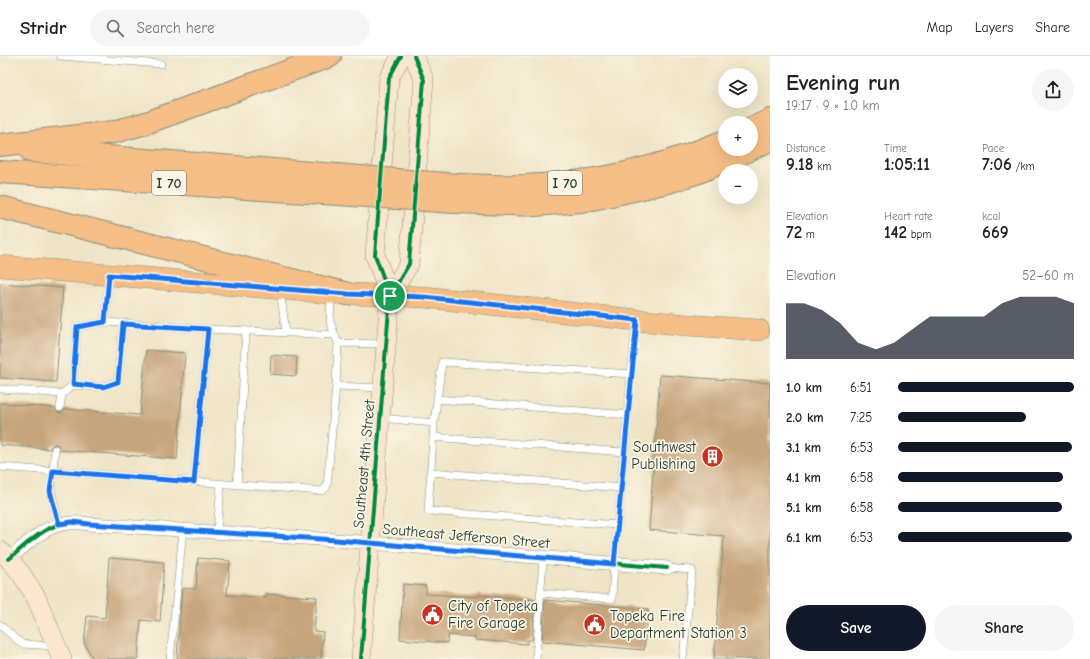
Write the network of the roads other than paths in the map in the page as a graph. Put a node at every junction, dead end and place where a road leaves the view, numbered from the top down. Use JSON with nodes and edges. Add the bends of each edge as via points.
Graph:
{"nodes":[{"id":1,"x":60,"y":56,"type":"edge"},
{"id":2,"x":330,"y":56,"type":"edge"},
{"id":3,"x":401,"y":56,"type":"edge"},
{"id":4,"x":414,"y":56,"type":"edge"},
{"id":5,"x":92,"y":57,"type":"edge"},
{"id":6,"x":161,"y":64,"type":"dead end"},
{"id":7,"x":764,"y":131,"type":"edge"},
{"id":8,"x":718,"y":144,"type":"edge"},
{"id":9,"x":0,"y":146,"type":"edge"},
{"id":10,"x":0,"y":172,"type":"edge"},
{"id":11,"x":337,"y":184,"type":"junction"},
{"id":12,"x":456,"y":193,"type":"junction"},
{"id":13,"x":0,"y":207,"type":"edge"},
{"id":14,"x":0,"y":266,"type":"edge"},
{"id":15,"x":109,"y":275,"type":"junction"},
{"id":16,"x":280,"y":289,"type":"junction"},
{"id":17,"x":339,"y":294,"type":"junction"},
{"id":18,"x":390,"y":296,"type":"junction"},
{"id":19,"x":637,"y":320,"type":"junction"},
{"id":20,"x":105,"y":322,"type":"junction"},
{"id":21,"x":123,"y":324,"type":"junction"},
{"id":22,"x":208,"y":329,"type":"junction"},
{"id":23,"x":246,"y":330,"type":"junction"},
{"id":24,"x":765,"y":330,"type":"edge"},
{"id":25,"x":286,"y":332,"type":"junction"},
{"id":26,"x":335,"y":334,"type":"junction"},
{"id":27,"x":338,"y":343,"type":"junction"},
{"id":28,"x":386,"y":344,"type":"junction"},
{"id":29,"x":632,"y":374,"type":"junction"},
{"id":30,"x":73,"y":384,"type":"junction"},
{"id":31,"x":336,"y":386,"type":"junction"},
{"id":32,"x":382,"y":388,"type":"junction"},
{"id":33,"x":2,"y":389,"type":"dead end"},
{"id":34,"x":62,"y":394,"type":"junction"},
{"id":35,"x":437,"y":399,"type":"junction"},
{"id":36,"x":60,"y":408,"type":"dead end"},
{"id":37,"x":628,"y":414,"type":"junction"},
{"id":38,"x":380,"y":418,"type":"junction"},
{"id":39,"x":434,"y":423,"type":"junction"},
{"id":40,"x":433,"y":437,"type":"junction"},
{"id":41,"x":55,"y":449,"type":"dead end"},
{"id":42,"x":624,"y":452,"type":"junction"},
{"id":43,"x":0,"y":467,"type":"edge"},
{"id":44,"x":53,"y":471,"type":"junction"},
{"id":45,"x":430,"y":472,"type":"junction"},
{"id":46,"x":194,"y":482,"type":"junction"},
{"id":47,"x":221,"y":484,"type":"junction"},
{"id":48,"x":237,"y":485,"type":"junction"},
{"id":49,"x":621,"y":488,"type":"junction"},
{"id":50,"x":65,"y":523,"type":"junction"},
{"id":51,"x":618,"y":525,"type":"junction"},
{"id":52,"x":183,"y":530,"type":"junction"},
{"id":53,"x":217,"y":532,"type":"junction"},
{"id":54,"x":370,"y":543,"type":"junction"},
{"id":55,"x":5,"y":555,"type":"edge"},
{"id":56,"x":543,"y":558,"type":"junction"},
{"id":57,"x":614,"y":564,"type":"junction"},
{"id":58,"x":667,"y":568,"type":"joint"},
{"id":59,"x":540,"y":593,"type":"junction"},
{"id":60,"x":0,"y":625,"type":"edge"},
{"id":61,"x":59,"y":653,"type":"edge"},
{"id":62,"x":170,"y":659,"type":"edge"},
{"id":63,"x":361,"y":659,"type":"edge"},
{"id":64,"x":536,"y":659,"type":"edge"},
{"id":65,"x":684,"y":659,"type":"edge"}],
"edges":[{"from":1,"to":5,"type":"lane"},
{"from":2,"to":9,"type":"highway","via":[[146,123],[114,132]]},
{"from":3,"to":18,"type":"street","name":"Southeast 4th Street","via":[[389,78],[375,255]]},
{"from":4,"to":18,"type":"street","name":"Southeast 4th Street","via":[[424,80],[409,264]]},
{"from":5,"to":6,"type":"lane"},
{"from":7,"to":12,"type":"highway","number":"I 70","via":[[699,172],[668,182],[582,201],[535,205]]},
{"from":8,"to":12,"type":"highway","number":"I 70","via":[[671,161],[618,175]]},
{"from":9,"to":11,"type":"highway","number":"I 70"},
{"from":10,"to":11,"type":"highway","number":"I 70"},
{"from":11,"to":12,"type":"highway","number":"I 70","bridge":true},
{"from":13,"to":17,"type":"highway"},
{"from":14,"to":15,"type":"main road"},
{"from":15,"to":16,"type":"main road"},
{"from":15,"to":20,"type":"lane"},
{"from":16,"to":17,"type":"main road"},
{"from":16,"to":25,"type":"lane"},
{"from":17,"to":18,"type":"main road"},
{"from":17,"to":26,"type":"lane","via":[[330,322]]},
{"from":18,"to":19,"type":"main road","via":[[424,297]]},
{"from":18,"to":28,"type":"street","name":"Southeast 4th Street"},
{"from":19,"to":24,"type":"main road"},
{"from":19,"to":29,"type":"lane"},
{"from":20,"to":21,"type":"lane"},
{"from":20,"to":30,"type":"lane","via":[[77,327]]},
{"from":21,"to":22,"type":"lane"},
{"from":21,"to":30,"type":"lane","via":[[118,382],[103,387]]},
{"from":22,"to":23,"type":"lane"},
{"from":22,"to":46,"type":"lane"},
{"from":23,"to":25,"type":"lane"},
{"from":23,"to":48,"type":"lane"},
{"from":25,"to":26,"type":"lane"},
{"from":26,"to":27,"type":"lane"},
{"from":27,"to":28,"type":"lane"},
{"from":27,"to":31,"type":"lane"},
{"from":28,"to":32,"type":"street","name":"Southeast 4th Street"},
{"from":29,"to":35,"type":"lane","via":[[442,362]]},
{"from":29,"to":37,"type":"lane"},
{"from":30,"to":34,"type":"lane"},
{"from":31,"to":32,"type":"lane"},
{"from":31,"to":48,"type":"lane","via":[[327,487],[322,491],[316,491]]},
{"from":32,"to":38,"type":"street","name":"Southeast 4th Street"},
{"from":33,"to":34,"type":"lane"},
{"from":34,"to":36,"type":"lane"},
{"from":35,"to":37,"type":"lane"},
{"from":35,"to":39,"type":"lane"},
{"from":37,"to":42,"type":"lane"},
{"from":38,"to":39,"type":"lane"},
{"from":38,"to":54,"type":"street","name":"Southeast 4th Street"},
{"from":39,"to":40,"type":"lane"},
{"from":40,"to":42,"type":"lane"},
{"from":40,"to":45,"type":"lane"},
{"from":41,"to":44,"type":"lane"},
{"from":42,"to":49,"type":"lane"},
{"from":43,"to":44,"type":"lane"},
{"from":44,"to":46,"type":"lane"},
{"from":44,"to":50,"type":"lane","via":[[50,491]]},
{"from":45,"to":49,"type":"lane"},
{"from":45,"to":51,"type":"lane","via":[[428,511]]},
{"from":46,"to":47,"type":"lane"},
{"from":47,"to":48,"type":"lane"},
{"from":47,"to":53,"type":"lane"},
{"from":49,"to":51,"type":"lane"},
{"from":50,"to":52,"type":"street","name":"Southeast Jefferson Street"},
{"from":50,"to":55,"type":"street","via":[[44,531]]},
{"from":51,"to":57,"type":"lane"},
{"from":52,"to":53,"type":"street","name":"Southeast Jefferson Street"},
{"from":52,"to":62,"type":"lane"},
{"from":53,"to":54,"type":"street","name":"Southeast Jefferson Street"},
{"from":54,"to":56,"type":"street","name":"Southeast Jefferson Street"},
{"from":54,"to":63,"type":"street","name":"Southeast 4th Street"},
{"from":55,"to":61,"type":"street","via":[[36,597]]},
{"from":56,"to":57,"type":"street","name":"Southeast Jefferson Street"},
{"from":56,"to":59,"type":"lane"},
{"from":57,"to":58,"type":"street","name":"Southeast Jefferson Street"},
{"from":57,"to":59,"type":"lane","via":[[612,599]]},
{"from":58,"to":65,"type":"lane","via":[[692,570]]},
{"from":59,"to":64,"type":"lane"},
{"from":60,"to":61,"type":"lane","via":[[22,644]]}]}
